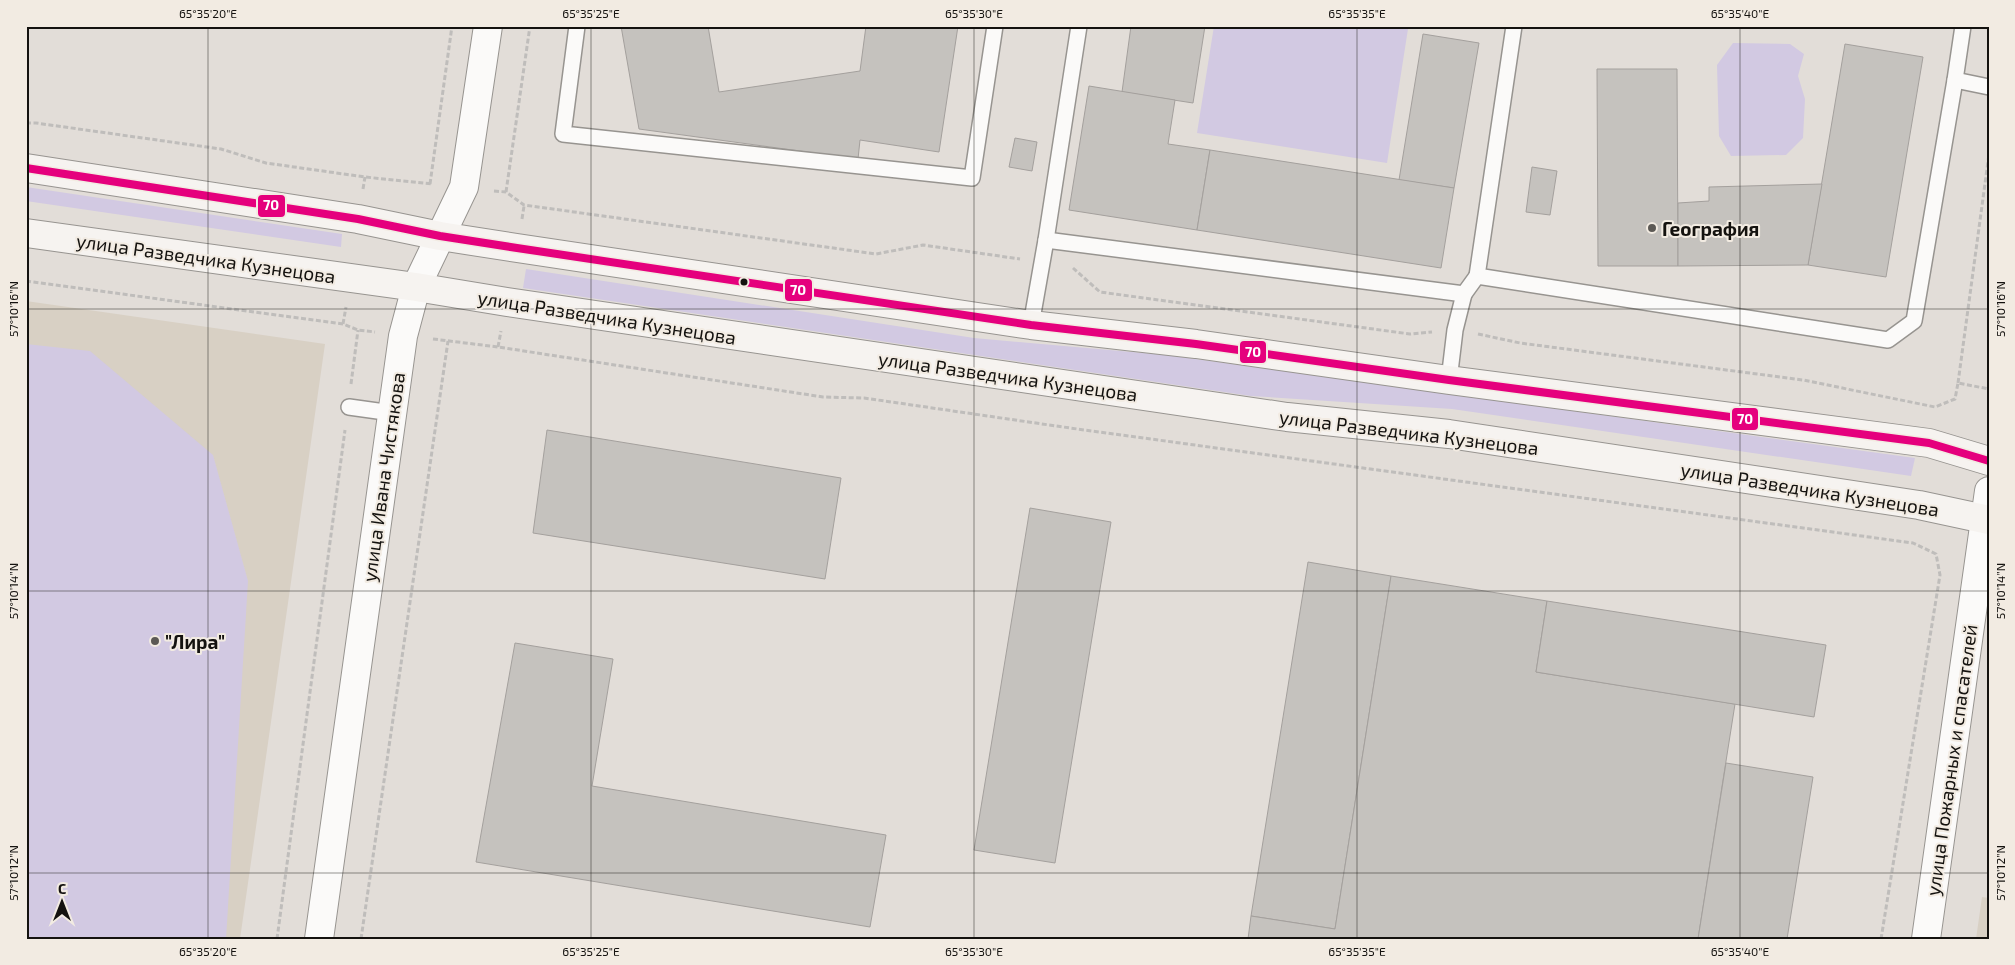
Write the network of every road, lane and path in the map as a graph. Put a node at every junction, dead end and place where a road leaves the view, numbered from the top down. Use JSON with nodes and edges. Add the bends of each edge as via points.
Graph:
{"nodes":[{"id":1,"x":452,"y":26,"type":"edge"},
{"id":2,"x":488,"y":26,"type":"edge"},
{"id":3,"x":530,"y":26,"type":"edge"},
{"id":4,"x":577,"y":26,"type":"edge"},
{"id":5,"x":995,"y":26,"type":"edge"},
{"id":6,"x":1079,"y":26,"type":"edge"},
{"id":7,"x":1514,"y":26,"type":"edge"},
{"id":8,"x":1963,"y":26,"type":"edge"},
{"id":9,"x":1955,"y":80,"type":"junction"},
{"id":10,"x":1989,"y":87,"type":"edge"},
{"id":11,"x":26,"y":123,"type":"edge"},
{"id":12,"x":1989,"y":154,"type":"edge"},
{"id":13,"x":26,"y":168,"type":"edge"},
{"id":14,"x":430,"y":184,"type":"junction"},
{"id":15,"x":464,"y":187,"type":"junction"},
{"id":16,"x":506,"y":192,"type":"junction"},
{"id":17,"x":26,"y":233,"type":"edge"},
{"id":18,"x":440,"y":236,"type":"junction"},
{"id":19,"x":1046,"y":240,"type":"junction"},
{"id":20,"x":1041,"y":262,"type":"junction"},
{"id":21,"x":1478,"y":276,"type":"junction"},
{"id":22,"x":26,"y":281,"type":"edge"},
{"id":23,"x":416,"y":287,"type":"junction"},
{"id":24,"x":1464,"y":294,"type":"junction"},
{"id":25,"x":1031,"y":325,"type":"junction"},
{"id":26,"x":358,"y":330,"type":"junction"},
{"id":27,"x":1455,"y":330,"type":"junction"},
{"id":28,"x":403,"y":336,"type":"junction"},
{"id":29,"x":448,"y":341,"type":"junction"},
{"id":30,"x":1449,"y":380,"type":"junction"},
{"id":31,"x":1958,"y":384,"type":"junction"},
{"id":32,"x":1989,"y":389,"type":"edge"},
{"id":33,"x":348,"y":407,"type":"junction"},
{"id":34,"x":392,"y":413,"type":"junction"},
{"id":35,"x":1989,"y":461,"type":"edge"},
{"id":36,"x":1989,"y":491,"type":"edge"},
{"id":37,"x":1987,"y":520,"type":"edge"},
{"id":38,"x":277,"y":939,"type":"edge"},
{"id":39,"x":319,"y":939,"type":"edge"},
{"id":40,"x":361,"y":939,"type":"edge"},
{"id":41,"x":1881,"y":939,"type":"edge"},
{"id":42,"x":1926,"y":939,"type":"edge"}],
"edges":[{"from":1,"to":14,"type":"path"},
{"from":2,"to":15,"type":"street","name":"улица Ивана Чистякова"},
{"from":3,"to":16,"type":"path"},
{"from":4,"to":5,"type":"lane","via":[[563,134],[972,178]]},
{"from":6,"to":19,"type":"lane"},
{"from":7,"to":21,"type":"lane"},
{"from":8,"to":9,"type":"lane"},
{"from":9,"to":10,"type":"lane"},
{"from":9,"to":21,"type":"lane","via":[[1914,321],[1888,340]]},
{"from":11,"to":14,"type":"path","via":[[220,149],[266,163]]},
{"from":12,"to":31,"type":"path"},
{"from":13,"to":18,"type":"main road","via":[[358,219]]},
{"from":14,"to":15,"type":"path"},
{"from":15,"to":16,"type":"path"},
{"from":15,"to":18,"type":"street","name":"улица Ивана Чистякова"},
{"from":16,"to":20,"type":"path","via":[[524,205],[876,254],[923,245]]},
{"from":17,"to":23,"type":"main road","name":"улица Разведчика Кузнецова"},
{"from":18,"to":23,"type":"street","name":"улица Ивана Чистякова"},
{"from":18,"to":25,"type":"main road"},
{"from":19,"to":20,"type":"lane"},
{"from":19,"to":24,"type":"lane"},
{"from":20,"to":25,"type":"lane"},
{"from":20,"to":27,"type":"path","via":[[1073,268],[1100,292],[1410,334]]},
{"from":21,"to":24,"type":"lane"},
{"from":22,"to":26,"type":"path","via":[[343,324]]},
{"from":23,"to":28,"type":"street","name":"улица Ивана Чистякова"},
{"from":23,"to":37,"type":"main road","name":"улица Разведчика Кузнецова","via":[[1287,418],[1469,437],[1919,505]]},
{"from":24,"to":27,"type":"lane"},
{"from":25,"to":30,"type":"main road","via":[[1196,344]]},
{"from":26,"to":28,"type":"path"},
{"from":26,"to":33,"type":"path"},
{"from":27,"to":30,"type":"lane"},
{"from":27,"to":31,"type":"path","via":[[1520,343],[1803,380],[1935,407],[1955,399]]},
{"from":28,"to":29,"type":"path"},
{"from":28,"to":34,"type":"street","name":"улица Ивана Чистякова"},
{"from":29,"to":40,"type":"path"},
{"from":29,"to":41,"type":"path","via":[[823,397],[864,398],[1913,543],[1936,554],[1940,575]]},
{"from":30,"to":35,"type":"main road","via":[[1929,443]]},
{"from":31,"to":32,"type":"path"},
{"from":33,"to":34,"type":"lane"},
{"from":33,"to":38,"type":"path"},
{"from":34,"to":39,"type":"street","name":"улица Ивана Чистякова"},
{"from":36,"to":37,"type":"street","name":"улица Пожарных и спасателей"},
{"from":37,"to":42,"type":"street","name":"улица Пожарных и спасателей"}]}
